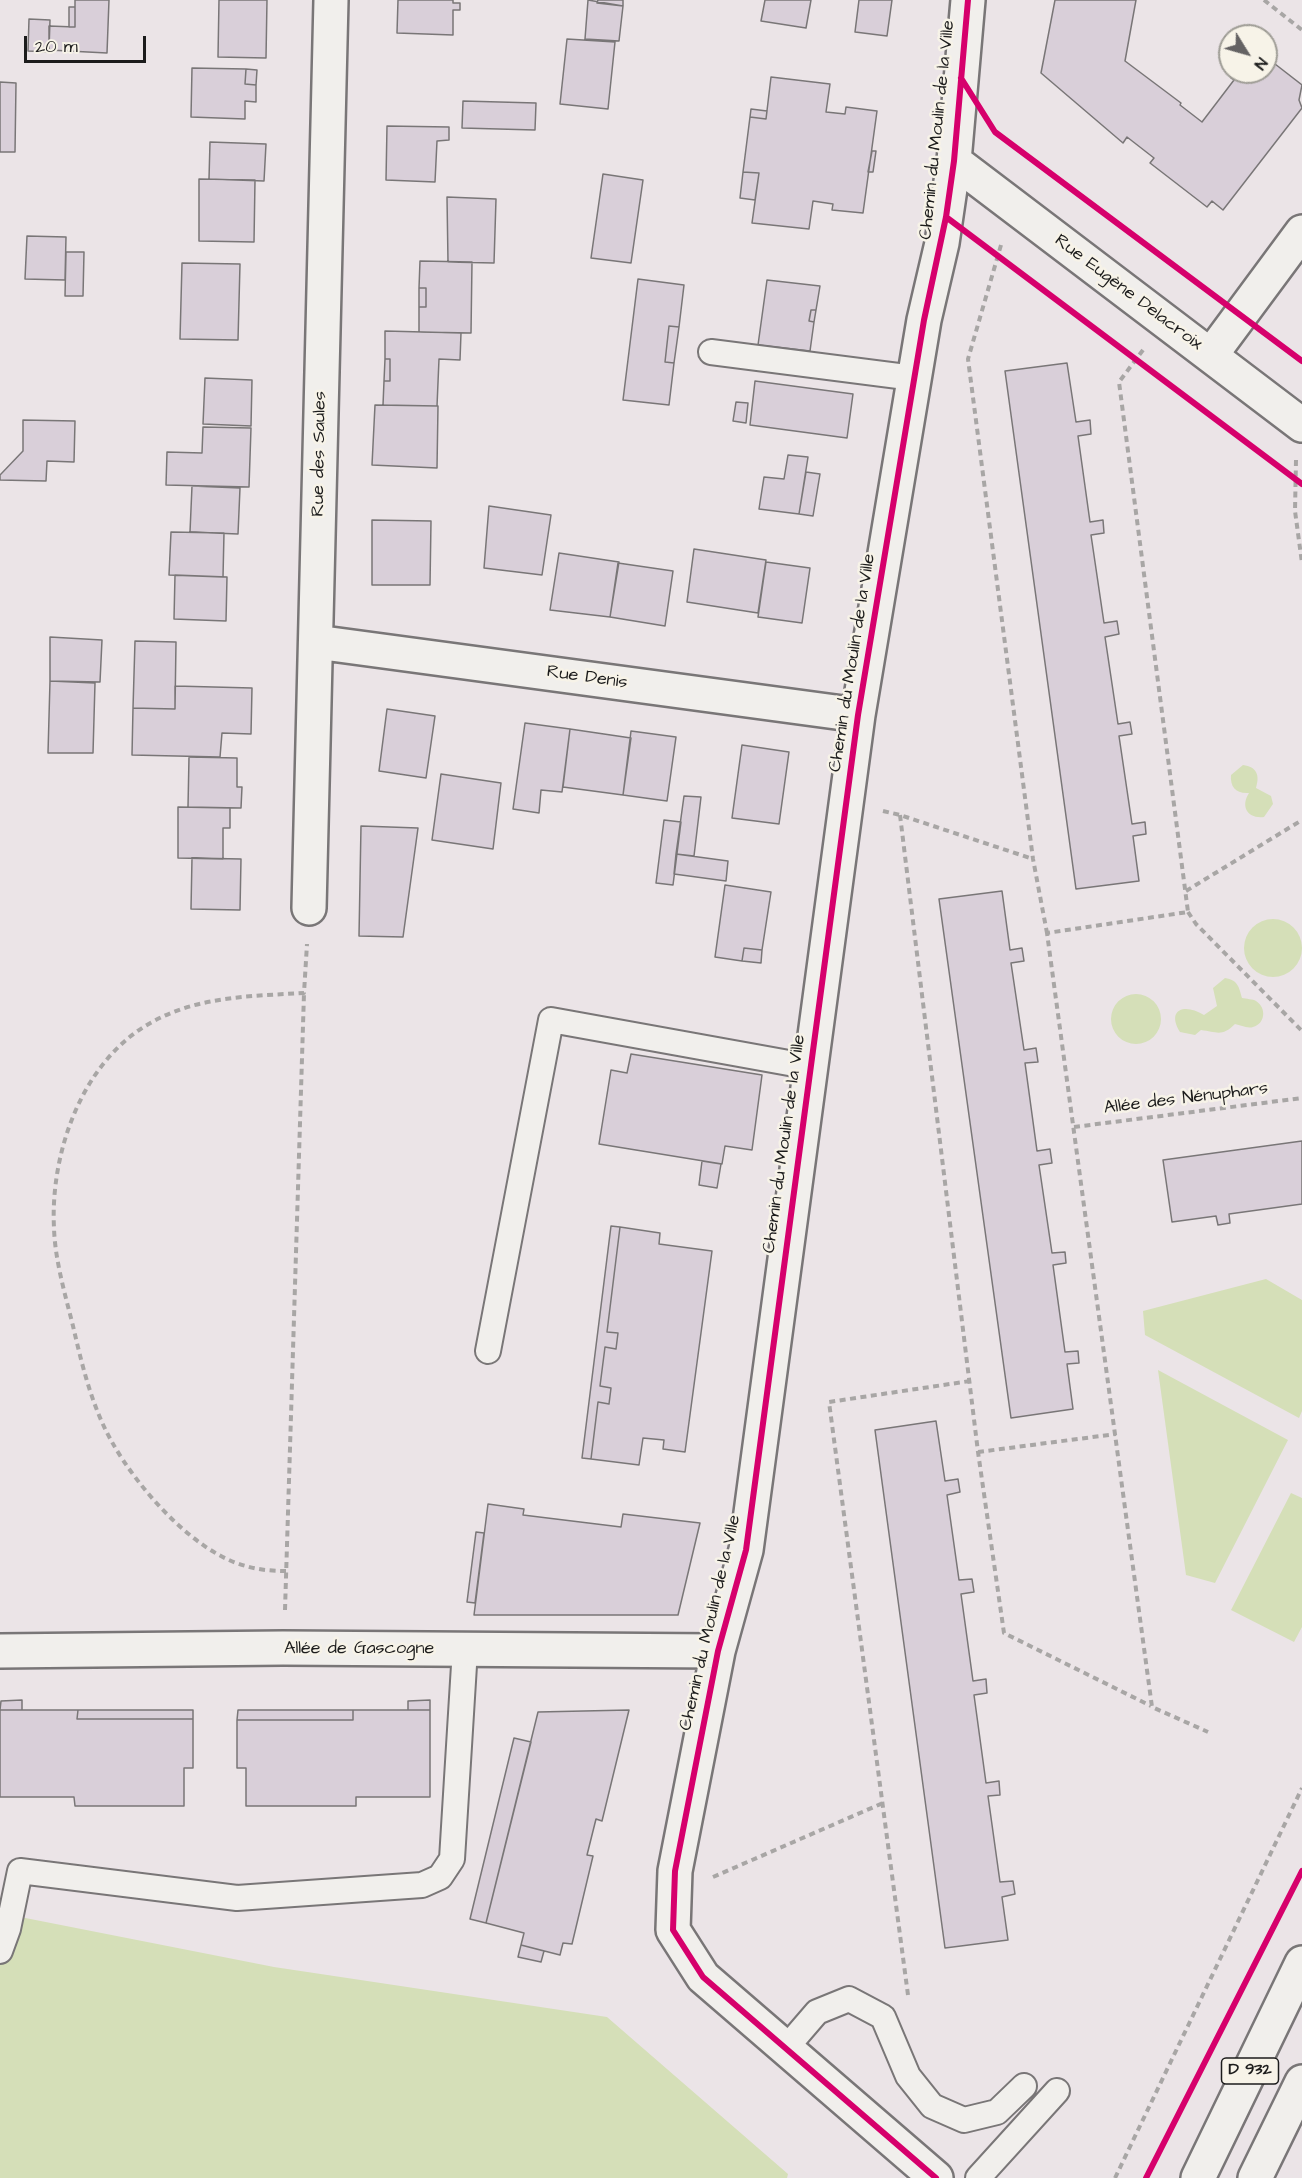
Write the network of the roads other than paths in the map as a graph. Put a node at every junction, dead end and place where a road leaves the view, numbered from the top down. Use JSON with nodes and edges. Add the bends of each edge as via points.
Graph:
{"nodes":[{"id":1,"x":331,"y":0,"type":"edge"},
{"id":2,"x":968,"y":0,"type":"edge"},
{"id":3,"x":954,"y":161,"type":"junction"},
{"id":4,"x":1302,"y":232,"type":"edge"},
{"id":5,"x":711,"y":352,"type":"dead end"},
{"id":6,"x":1211,"y":355,"type":"junction"},
{"id":7,"x":914,"y":378,"type":"junction"},
{"id":8,"x":1299,"y":423,"type":"edge"},
{"id":9,"x":316,"y":642,"type":"junction"},
{"id":10,"x":858,"y":715,"type":"junction"},
{"id":11,"x":309,"y":908,"type":"road end"},
{"id":12,"x":811,"y":1066,"type":"junction"},
{"id":13,"x":488,"y":1351,"type":"dead end"},
{"id":14,"x":465,"y":1650,"type":"junction"},
{"id":15,"x":0,"y":1651,"type":"edge"},
{"id":16,"x":717,"y":1651,"type":"junction"},
{"id":17,"x":0,"y":1951,"type":"edge"},
{"id":18,"x":1302,"y":1963,"type":"edge"},
{"id":19,"x":786,"y":2048,"type":"junction"},
{"id":20,"x":1302,"y":2082,"type":"edge"},
{"id":21,"x":1024,"y":2086,"type":"dead end"},
{"id":22,"x":1057,"y":2091,"type":"dead end"},
{"id":23,"x":936,"y":2178,"type":"edge"},
{"id":24,"x":978,"y":2178,"type":"edge"},
{"id":25,"x":1198,"y":2178,"type":"edge"},
{"id":26,"x":1255,"y":2178,"type":"edge"}],
"edges":[{"from":1,"to":9,"type":"street","name":"Rue des Saules"},
{"from":2,"to":3,"type":"street","name":"Chemin du Moulin de la Ville"},
{"from":3,"to":6,"type":"street","name":"Rue Eugène Delacroix"},
{"from":3,"to":7,"type":"street","name":"Chemin du Moulin de la Ville"},
{"from":4,"to":6,"type":"street"},
{"from":5,"to":7,"type":"lane"},
{"from":6,"to":8,"type":"street","name":"Rue Eugène Delacroix"},
{"from":7,"to":10,"type":"street","name":"Chemin du Moulin de la Ville"},
{"from":9,"to":10,"type":"street","name":"Rue Denis"},
{"from":9,"to":11,"type":"street","name":"Rue des Saules"},
{"from":10,"to":12,"type":"street","name":"Chemin du Moulin de la Ville"},
{"from":12,"to":13,"type":"lane","via":[[551,1020]]},
{"from":12,"to":16,"type":"street","name":"Chemin du Moulin de la Ville","via":[[746,1550]]},
{"from":14,"to":15,"type":"street","name":"Allée de Gascogne"},
{"from":14,"to":16,"type":"street","name":"Allée de Gascogne"},
{"from":14,"to":17,"type":"lane","via":[[452,1859],[440,1877],[422,1885],[237,1898],[20,1871]]},
{"from":16,"to":19,"type":"street","name":"Chemin du Moulin de la Ville","via":[[675,1871],[673,1930],[703,1977]]},
{"from":18,"to":25,"type":"street","number":"D 932"},
{"from":19,"to":21,"type":"lane","via":[[817,2012],[849,1999],[883,2017],[908,2076],[932,2106],[964,2120],[997,2112]]},
{"from":19,"to":23,"type":"street","name":"Chemin du Moulin de la Ville"},
{"from":20,"to":26,"type":"street","number":"D 932"},
{"from":22,"to":24,"type":"lane"}]}
